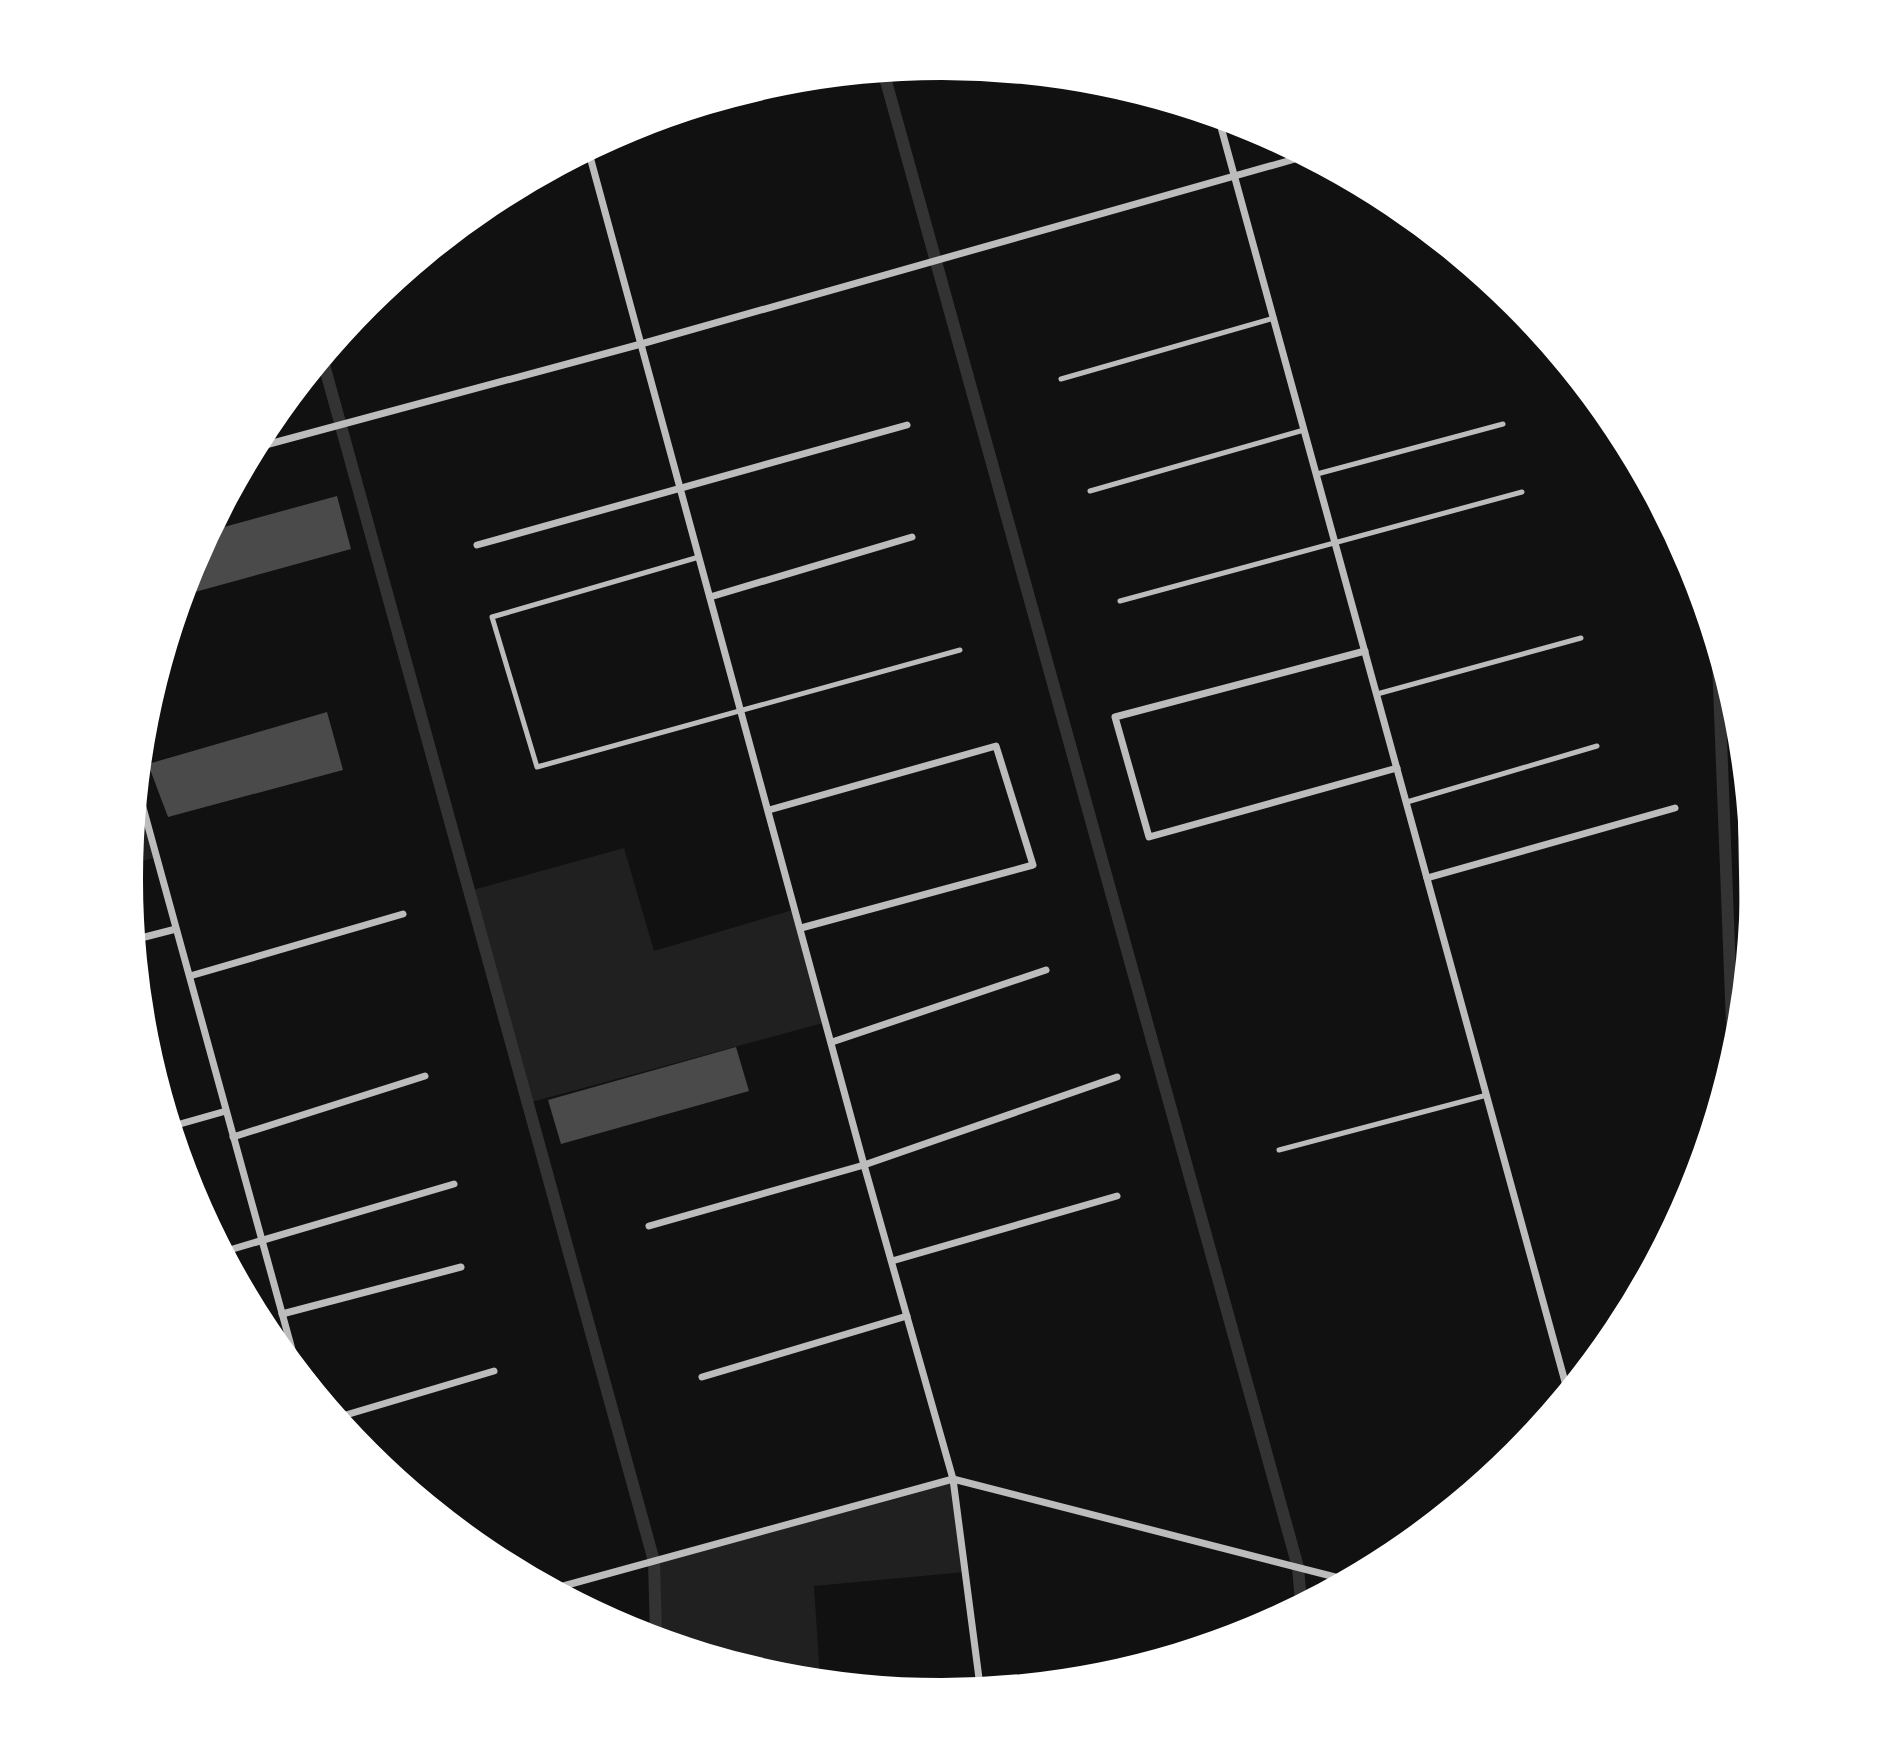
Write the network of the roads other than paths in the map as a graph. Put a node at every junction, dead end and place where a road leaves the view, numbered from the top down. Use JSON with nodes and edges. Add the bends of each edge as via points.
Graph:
{"nodes":[{"id":1,"x":1222,"y":132,"type":"edge"},
{"id":2,"x":1290,"y":160,"type":"edge"},
{"id":3,"x":591,"y":161,"type":"edge"},
{"id":4,"x":1234,"y":176,"type":"junction"},
{"id":5,"x":1274,"y":318,"type":"junction"},
{"id":6,"x":641,"y":344,"type":"junction"},
{"id":7,"x":1061,"y":379,"type":"dead end"},
{"id":8,"x":1503,"y":424,"type":"dead end"},
{"id":9,"x":906,"y":425,"type":"dead end"},
{"id":10,"x":1304,"y":430,"type":"junction"},
{"id":11,"x":273,"y":443,"type":"edge"},
{"id":12,"x":1317,"y":474,"type":"junction"},
{"id":13,"x":681,"y":490,"type":"junction"},
{"id":14,"x":1090,"y":491,"type":"dead end"},
{"id":15,"x":1522,"y":492,"type":"dead end"},
{"id":16,"x":912,"y":537,"type":"dead end"},
{"id":17,"x":1335,"y":544,"type":"junction"},
{"id":18,"x":477,"y":545,"type":"dead end"},
{"id":19,"x":699,"y":557,"type":"junction"},
{"id":20,"x":710,"y":597,"type":"junction"},
{"id":21,"x":1120,"y":601,"type":"dead end"},
{"id":22,"x":1581,"y":638,"type":"dead end"},
{"id":23,"x":960,"y":650,"type":"dead end"},
{"id":24,"x":1365,"y":651,"type":"junction"},
{"id":25,"x":1377,"y":694,"type":"junction"},
{"id":26,"x":741,"y":711,"type":"junction"},
{"id":27,"x":1597,"y":746,"type":"dead end"},
{"id":28,"x":1397,"y":768,"type":"junction"},
{"id":29,"x":1406,"y":802,"type":"junction"},
{"id":30,"x":1675,"y":808,"type":"dead end"},
{"id":31,"x":769,"y":810,"type":"junction"},
{"id":32,"x":146,"y":818,"type":"edge"},
{"id":33,"x":1427,"y":878,"type":"junction"},
{"id":34,"x":403,"y":914,"type":"dead end"},
{"id":35,"x":801,"y":928,"type":"junction"},
{"id":36,"x":176,"y":929,"type":"junction"},
{"id":37,"x":146,"y":937,"type":"edge"},
{"id":38,"x":1046,"y":970,"type":"dead end"},
{"id":39,"x":190,"y":976,"type":"junction"},
{"id":40,"x":832,"y":1042,"type":"junction"},
{"id":41,"x":425,"y":1076,"type":"dead end"},
{"id":42,"x":1117,"y":1077,"type":"dead end"},
{"id":43,"x":1487,"y":1095,"type":"junction"},
{"id":44,"x":226,"y":1111,"type":"junction"},
{"id":45,"x":181,"y":1124,"type":"edge"},
{"id":46,"x":233,"y":1137,"type":"junction"},
{"id":47,"x":1279,"y":1150,"type":"dead end"},
{"id":48,"x":864,"y":1165,"type":"junction"},
{"id":49,"x":454,"y":1184,"type":"dead end"},
{"id":50,"x":1117,"y":1196,"type":"dead end"},
{"id":51,"x":649,"y":1226,"type":"dead end"},
{"id":52,"x":262,"y":1240,"type":"junction"},
{"id":53,"x":234,"y":1249,"type":"edge"},
{"id":54,"x":892,"y":1261,"type":"junction"},
{"id":55,"x":461,"y":1266,"type":"dead end"},
{"id":56,"x":282,"y":1314,"type":"junction"},
{"id":57,"x":907,"y":1315,"type":"junction"},
{"id":58,"x":289,"y":1338,"type":"edge"},
{"id":59,"x":494,"y":1371,"type":"dead end"},
{"id":60,"x":702,"y":1377,"type":"dead end"},
{"id":61,"x":1564,"y":1378,"type":"edge"},
{"id":62,"x":349,"y":1414,"type":"edge"},
{"id":63,"x":953,"y":1479,"type":"junction"},
{"id":64,"x":1331,"y":1576,"type":"edge"},
{"id":65,"x":568,"y":1585,"type":"edge"},
{"id":66,"x":979,"y":1677,"type":"edge"}],
"edges":[{"from":1,"to":4,"type":"street"},
{"from":2,"to":4,"type":"street"},
{"from":3,"to":6,"type":"street"},
{"from":4,"to":5,"type":"street"},
{"from":4,"to":6,"type":"street"},
{"from":5,"to":7,"type":"lane"},
{"from":5,"to":10,"type":"street"},
{"from":6,"to":11,"type":"street"},
{"from":6,"to":13,"type":"street"},
{"from":8,"to":12,"type":"lane"},
{"from":9,"to":13,"type":"street"},
{"from":10,"to":12,"type":"street"},
{"from":10,"to":14,"type":"lane"},
{"from":12,"to":17,"type":"street"},
{"from":13,"to":18,"type":"street"},
{"from":13,"to":19,"type":"street"},
{"from":15,"to":17,"type":"lane"},
{"from":16,"to":20,"type":"street"},
{"from":17,"to":21,"type":"lane"},
{"from":17,"to":24,"type":"street"},
{"from":19,"to":20,"type":"street"},
{"from":19,"to":26,"type":"lane","via":[[492,617],[537,767]]},
{"from":20,"to":26,"type":"street"},
{"from":22,"to":25,"type":"lane"},
{"from":23,"to":26,"type":"lane"},
{"from":24,"to":25,"type":"street"},
{"from":24,"to":28,"type":"street","via":[[1115,717],[1149,837]]},
{"from":25,"to":28,"type":"street"},
{"from":26,"to":31,"type":"street"},
{"from":27,"to":29,"type":"lane"},
{"from":28,"to":29,"type":"street"},
{"from":29,"to":33,"type":"street"},
{"from":30,"to":33,"type":"street"},
{"from":31,"to":35,"type":"street"},
{"from":31,"to":35,"type":"street","via":[[996,746],[1033,865]]},
{"from":32,"to":36,"type":"street"},
{"from":33,"to":43,"type":"street"},
{"from":34,"to":39,"type":"street"},
{"from":35,"to":40,"type":"street"},
{"from":36,"to":37,"type":"street"},
{"from":36,"to":39,"type":"street"},
{"from":38,"to":40,"type":"street"},
{"from":39,"to":44,"type":"street"},
{"from":40,"to":48,"type":"street"},
{"from":41,"to":46,"type":"street"},
{"from":42,"to":48,"type":"street"},
{"from":43,"to":47,"type":"lane"},
{"from":43,"to":61,"type":"street"},
{"from":44,"to":45,"type":"street"},
{"from":44,"to":46,"type":"street"},
{"from":46,"to":52,"type":"street"},
{"from":48,"to":51,"type":"street"},
{"from":48,"to":54,"type":"street"},
{"from":49,"to":52,"type":"street"},
{"from":50,"to":54,"type":"street"},
{"from":52,"to":53,"type":"street"},
{"from":52,"to":56,"type":"street"},
{"from":54,"to":57,"type":"street"},
{"from":55,"to":56,"type":"street"},
{"from":56,"to":58,"type":"street"},
{"from":57,"to":60,"type":"street"},
{"from":57,"to":63,"type":"street"},
{"from":59,"to":62,"type":"street"},
{"from":63,"to":64,"type":"street"},
{"from":63,"to":65,"type":"street"},
{"from":63,"to":66,"type":"street"}]}
